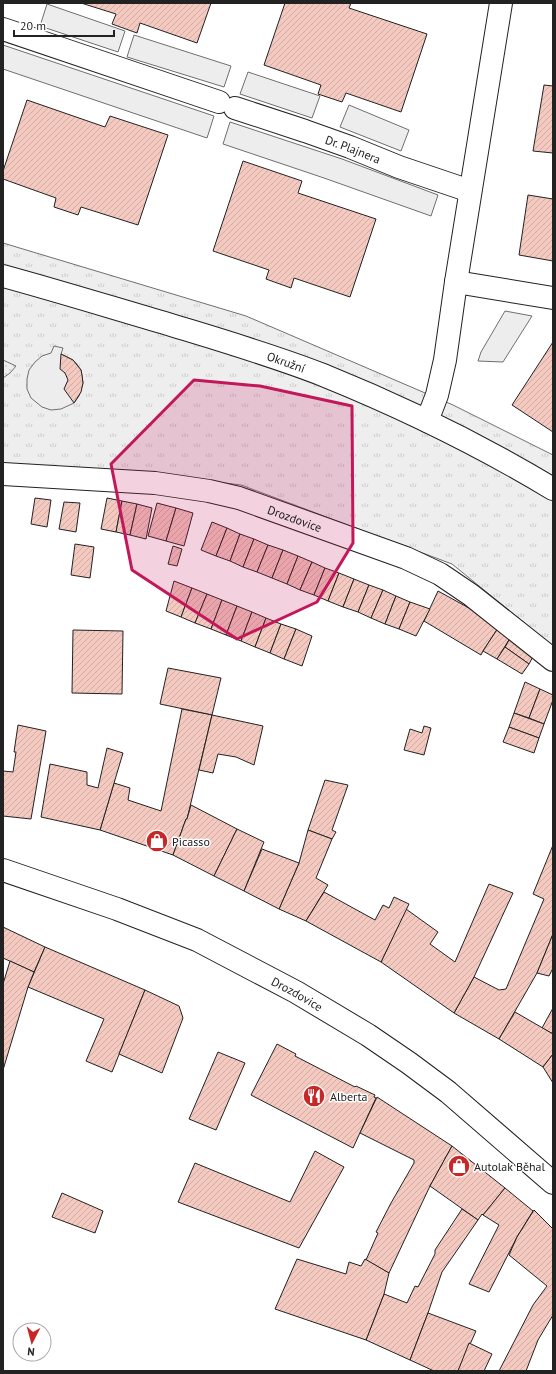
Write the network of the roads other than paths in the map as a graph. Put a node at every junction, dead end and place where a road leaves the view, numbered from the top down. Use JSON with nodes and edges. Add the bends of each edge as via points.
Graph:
{"nodes":[{"id":1,"x":501,"y":3,"type":"edge"},
{"id":2,"x":3,"y":29,"type":"edge"},
{"id":3,"x":470,"y":191,"type":"junction"},
{"id":4,"x":3,"y":276,"type":"edge"},
{"id":5,"x":456,"y":282,"type":"junction"},
{"id":6,"x":553,"y":298,"type":"edge"},
{"id":7,"x":427,"y":421,"type":"junction"},
{"id":8,"x":3,"y":474,"type":"edge"},
{"id":9,"x":553,"y":489,"type":"edge"},
{"id":10,"x":553,"y":660,"type":"edge"},
{"id":11,"x":3,"y":870,"type":"edge"},
{"id":12,"x":553,"y":1183,"type":"edge"}],
"edges":[{"from":1,"to":3,"type":"street"},
{"from":2,"to":3,"type":"street","name":"Dr. Plajnera","via":[[305,131]]},
{"from":3,"to":5,"type":"street"},
{"from":4,"to":7,"type":"street","name":"Okružní","via":[[274,357],[364,392]]},
{"from":5,"to":6,"type":"street"},
{"from":5,"to":7,"type":"street","via":[[444,367]]},
{"from":7,"to":9,"type":"street","name":"Okružní"},
{"from":8,"to":10,"type":"street","name":"Drozdovice","via":[[155,483],[239,498],[406,558],[440,574],[471,595]]},
{"from":11,"to":12,"type":"street","name":"Drozdovice","via":[[117,909],[197,940],[296,992],[368,1034],[409,1063],[448,1092]]}]}
